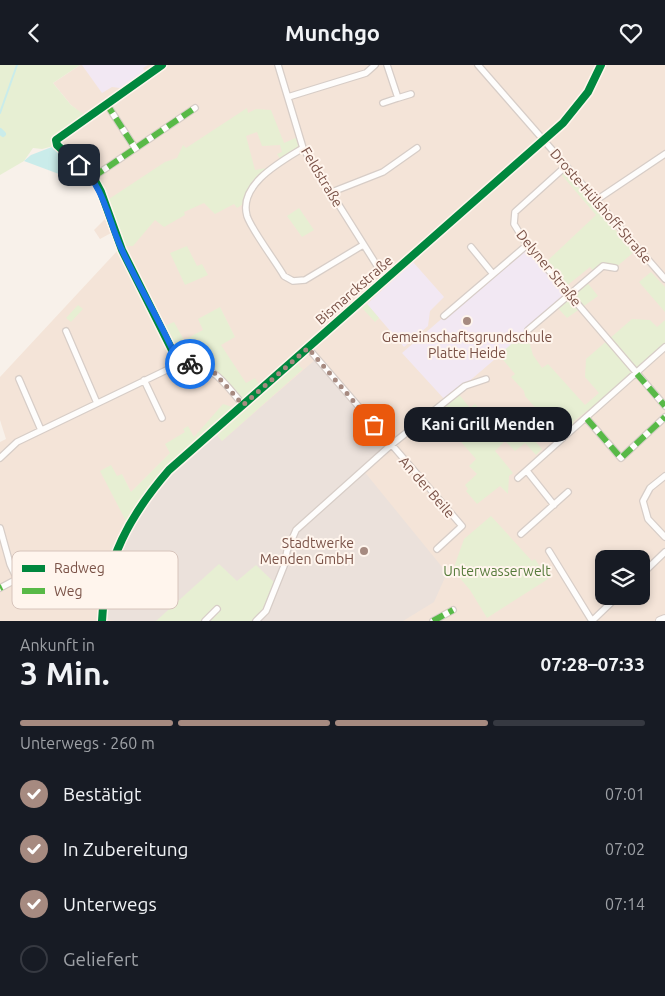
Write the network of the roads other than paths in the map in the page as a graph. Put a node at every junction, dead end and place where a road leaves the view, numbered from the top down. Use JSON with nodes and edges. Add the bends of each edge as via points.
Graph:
{"nodes":[{"id":1,"x":162,"y":65,"type":"edge"},
{"id":2,"x":278,"y":65,"type":"edge"},
{"id":3,"x":375,"y":65,"type":"edge"},
{"id":4,"x":387,"y":65,"type":"edge"},
{"id":5,"x":478,"y":65,"type":"edge"},
{"id":6,"x":601,"y":65,"type":"edge"},
{"id":7,"x":411,"y":94,"type":"dead end"},
{"id":8,"x":288,"y":97,"type":"junction"},
{"id":9,"x":398,"y":98,"type":"junction"},
{"id":10,"x":106,"y":103,"type":"junction"},
{"id":11,"x":383,"y":103,"type":"dead end"},
{"id":12,"x":195,"y":108,"type":"dead end"},
{"id":13,"x":543,"y":140,"type":"junction"},
{"id":14,"x":135,"y":148,"type":"junction"},
{"id":15,"x":304,"y":148,"type":"junction"},
{"id":16,"x":417,"y":149,"type":"dead end"},
{"id":17,"x":665,"y":154,"type":"edge"},
{"id":18,"x":566,"y":166,"type":"junction"},
{"id":19,"x":93,"y":177,"type":"junction"},
{"id":20,"x":332,"y":191,"type":"junction"},
{"id":21,"x":596,"y":201,"type":"junction"},
{"id":22,"x":362,"y":245,"type":"junction"},
{"id":23,"x":527,"y":245,"type":"junction"},
{"id":24,"x":471,"y":247,"type":"dead end"},
{"id":25,"x":615,"y":268,"type":"dead end"},
{"id":26,"x":492,"y":274,"type":"junction"},
{"id":27,"x":665,"y":279,"type":"edge"},
{"id":28,"x":386,"y":280,"type":"junction"},
{"id":29,"x":570,"y":295,"type":"junction"},
{"id":30,"x":444,"y":316,"type":"dead end"},
{"id":31,"x":528,"y":330,"type":"dead end"},
{"id":32,"x":66,"y":331,"type":"dead end"},
{"id":33,"x":665,"y":347,"type":"edge"},
{"id":34,"x":308,"y":348,"type":"junction"},
{"id":35,"x":179,"y":364,"type":"junction"},
{"id":36,"x":637,"y":373,"type":"junction"},
{"id":37,"x":19,"y":379,"type":"dead end"},
{"id":38,"x":486,"y":379,"type":"dead end"},
{"id":39,"x":144,"y":380,"type":"junction"},
{"id":40,"x":97,"y":403,"type":"junction"},
{"id":41,"x":243,"y":405,"type":"junction"},
{"id":42,"x":665,"y":406,"type":"edge"},
{"id":43,"x":665,"y":417,"type":"edge"},
{"id":44,"x":162,"y":418,"type":"dead end"},
{"id":45,"x":587,"y":419,"type":"junction"},
{"id":46,"x":41,"y":429,"type":"junction"},
{"id":47,"x":391,"y":445,"type":"junction"},
{"id":48,"x":0,"y":458,"type":"edge"},
{"id":49,"x":527,"y":471,"type":"junction"},
{"id":50,"x":665,"y":476,"type":"edge"},
{"id":51,"x":518,"y":478,"type":"dead end"},
{"id":52,"x":568,"y":492,"type":"dead end"},
{"id":53,"x":554,"y":505,"type":"junction"},
{"id":54,"x":0,"y":528,"type":"edge"},
{"id":55,"x":521,"y":534,"type":"dead end"},
{"id":56,"x":665,"y":537,"type":"edge"},
{"id":57,"x":437,"y":549,"type":"dead end"},
{"id":58,"x":117,"y":551,"type":"edge"},
{"id":59,"x":549,"y":551,"type":"dead end"},
{"id":60,"x":665,"y":552,"type":"edge"},
{"id":61,"x":650,"y":566,"type":"edge"},
{"id":62,"x":12,"y":568,"type":"edge"},
{"id":63,"x":12,"y":582,"type":"edge"},
{"id":64,"x":0,"y":589,"type":"edge"},
{"id":65,"x":609,"y":605,"type":"edge"},
{"id":66,"x":217,"y":609,"type":"dead end"},
{"id":67,"x":453,"y":610,"type":"dead end"},
{"id":68,"x":665,"y":619,"type":"edge"},
{"id":69,"x":205,"y":621,"type":"edge"},
{"id":70,"x":256,"y":621,"type":"edge"},
{"id":71,"x":433,"y":621,"type":"edge"},
{"id":72,"x":592,"y":621,"type":"edge"},
{"id":73,"x":660,"y":621,"type":"edge"}],
"edges":[{"from":1,"to":10,"type":"street"},
{"from":2,"to":8,"type":"street","name":"Feldstraße"},
{"from":3,"to":8,"type":"street","via":[[366,73]]},
{"from":4,"to":9,"type":"street"},
{"from":5,"to":13,"type":"street","name":"Droste-Hülshoff-Straße"},
{"from":6,"to":13,"type":"street","name":"Bismarckstraße","via":[[569,117]]},
{"from":7,"to":9,"type":"street"},
{"from":8,"to":15,"type":"street","name":"Feldstraße"},
{"from":9,"to":11,"type":"street"},
{"from":10,"to":14,"type":"street"},
{"from":10,"to":19,"type":"street","via":[[56,140],[57,145]]},
{"from":12,"to":14,"type":"street"},
{"from":13,"to":18,"type":"street","name":"Droste-Hülshoff-Straße"},
{"from":13,"to":28,"type":"street","name":"Bismarckstraße"},
{"from":14,"to":19,"type":"street"},
{"from":15,"to":20,"type":"street","name":"Feldstraße"},
{"from":15,"to":22,"type":"street","via":[[282,161],[253,187],[247,203],[247,216],[284,276],[293,281],[305,280]]},
{"from":16,"to":20,"type":"street","via":[[383,173]]},
{"from":17,"to":21,"type":"street"},
{"from":18,"to":21,"type":"street","name":"Droste-Hülshoff-Straße"},
{"from":18,"to":23,"type":"street","name":"Delyner Straße","via":[[515,212],[514,224]]},
{"from":19,"to":35,"type":"street","via":[[122,250]]},
{"from":20,"to":22,"type":"street","name":"Feldstraße"},
{"from":21,"to":27,"type":"street","name":"Droste-Hülshoff-Straße"},
{"from":22,"to":28,"type":"street","name":"Feldstraße"},
{"from":23,"to":26,"type":"street"},
{"from":23,"to":29,"type":"street","name":"Delyner Straße"},
{"from":24,"to":26,"type":"street"},
{"from":25,"to":29,"type":"street","via":[[603,266]]},
{"from":26,"to":30,"type":"street"},
{"from":28,"to":34,"type":"street","name":"Bismarckstraße"},
{"from":29,"to":31,"type":"street"},
{"from":29,"to":36,"type":"street","name":"Delyner Straße"},
{"from":32,"to":40,"type":"street"},
{"from":33,"to":36,"type":"street"},
{"from":34,"to":41,"type":"street","name":"Bismarckstraße"},
{"from":34,"to":47,"type":"street"},
{"from":35,"to":39,"type":"street"},
{"from":35,"to":41,"type":"street","via":[[197,364],[212,370]]},
{"from":36,"to":42,"type":"street","name":"Delyner Straße"},
{"from":36,"to":45,"type":"street"},
{"from":37,"to":46,"type":"street"},
{"from":38,"to":47,"type":"street","via":[[465,386]]},
{"from":39,"to":40,"type":"street"},
{"from":39,"to":44,"type":"street"},
{"from":40,"to":46,"type":"street"},
{"from":41,"to":58,"type":"street","name":"Bismarckstraße","via":[[169,470],[143,500]]},
{"from":43,"to":45,"type":"street","via":[[621,458]]},
{"from":45,"to":49,"type":"street"},
{"from":46,"to":48,"type":"street","via":[[18,441]]},
{"from":47,"to":57,"type":"street","name":"An der Beile","via":[[462,526]]},
{"from":47,"to":70,"type":"street","via":[[296,530],[266,609]]},
{"from":49,"to":51,"type":"street"},
{"from":49,"to":53,"type":"street"},
{"from":50,"to":56,"type":"street","via":[[650,488],[643,501],[648,519]]},
{"from":52,"to":53,"type":"street"},
{"from":53,"to":55,"type":"street"},
{"from":54,"to":62,"type":"street"},
{"from":59,"to":72,"type":"street"},
{"from":60,"to":61,"type":"street"},
{"from":63,"to":64,"type":"street"},
{"from":65,"to":72,"type":"street"},
{"from":66,"to":69,"type":"street"},
{"from":67,"to":71,"type":"street"},
{"from":68,"to":73,"type":"main road"}]}
